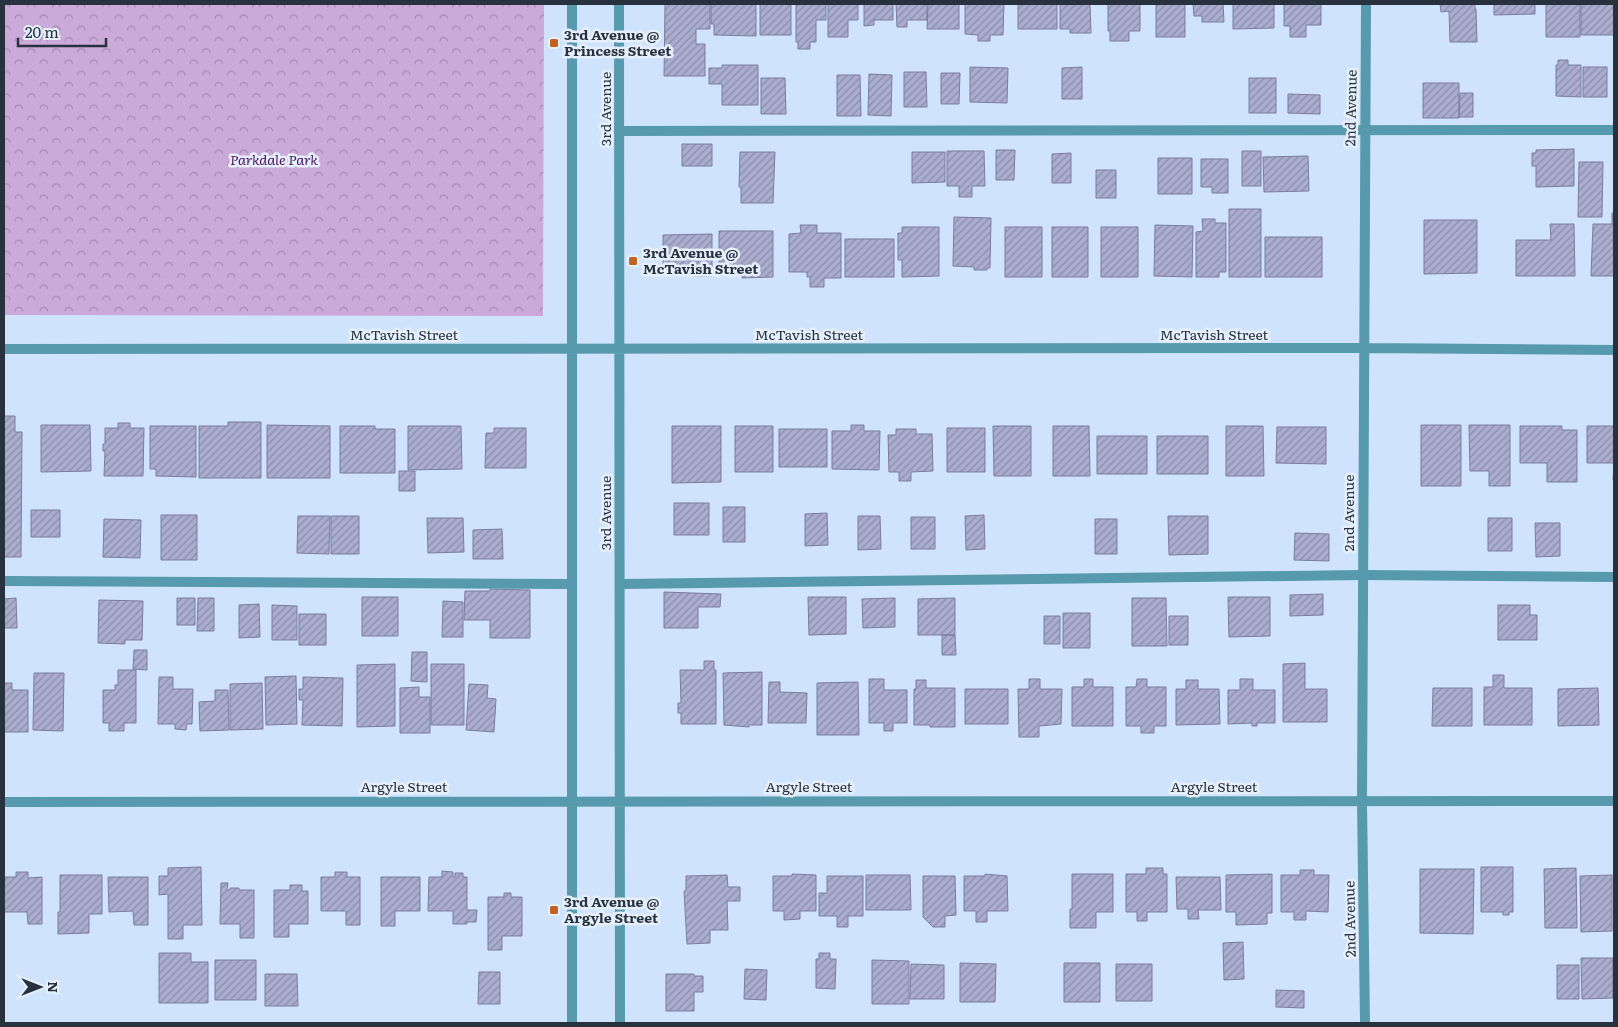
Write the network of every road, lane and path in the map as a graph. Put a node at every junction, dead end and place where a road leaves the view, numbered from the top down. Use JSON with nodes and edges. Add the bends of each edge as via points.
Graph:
{"nodes":[{"id":1,"x":572,"y":4,"type":"edge"},
{"id":2,"x":619,"y":4,"type":"edge"},
{"id":3,"x":1366,"y":4,"type":"edge"},
{"id":4,"x":1364,"y":129,"type":"junction"},
{"id":5,"x":1614,"y":130,"type":"edge"},
{"id":6,"x":619,"y":131,"type":"junction"},
{"id":7,"x":1364,"y":348,"type":"junction"},
{"id":8,"x":4,"y":349,"type":"edge"},
{"id":9,"x":572,"y":349,"type":"junction"},
{"id":10,"x":620,"y":349,"type":"junction"},
{"id":11,"x":1614,"y":350,"type":"edge"},
{"id":12,"x":1363,"y":575,"type":"junction"},
{"id":13,"x":1614,"y":577,"type":"edge"},
{"id":14,"x":4,"y":581,"type":"edge"},
{"id":15,"x":572,"y":584,"type":"junction"},
{"id":16,"x":620,"y":584,"type":"junction"},
{"id":17,"x":572,"y":801,"type":"junction"},
{"id":18,"x":620,"y":801,"type":"junction"},
{"id":19,"x":1362,"y":801,"type":"junction"},
{"id":20,"x":1614,"y":801,"type":"edge"},
{"id":21,"x":4,"y":802,"type":"edge"},
{"id":22,"x":572,"y":1023,"type":"edge"},
{"id":23,"x":620,"y":1023,"type":"edge"},
{"id":24,"x":1366,"y":1023,"type":"edge"}],
"edges":[{"from":1,"to":9,"type":"street"},
{"from":2,"to":6,"type":"street","name":"3rd Avenue"},
{"from":3,"to":4,"type":"street","name":"2nd Avenue"},
{"from":4,"to":5,"type":"street"},
{"from":4,"to":6,"type":"street"},
{"from":4,"to":7,"type":"street","name":"2nd Avenue"},
{"from":6,"to":10,"type":"street","name":"3rd Avenue"},
{"from":7,"to":10,"type":"street","name":"McTavish Street"},
{"from":7,"to":11,"type":"street","name":"McTavish Street"},
{"from":7,"to":12,"type":"street","name":"2nd Avenue"},
{"from":8,"to":9,"type":"street","name":"McTavish Street"},
{"from":9,"to":10,"type":"street","name":"McTavish Street"},
{"from":9,"to":15,"type":"street"},
{"from":10,"to":16,"type":"street","name":"3rd Avenue"},
{"from":12,"to":13,"type":"street"},
{"from":12,"to":16,"type":"street"},
{"from":12,"to":19,"type":"street","name":"2nd Avenue"},
{"from":14,"to":15,"type":"street"},
{"from":15,"to":17,"type":"street"},
{"from":16,"to":18,"type":"street","name":"3rd Avenue"},
{"from":17,"to":18,"type":"street","name":"Argyle Street"},
{"from":17,"to":21,"type":"street","name":"Argyle Street"},
{"from":17,"to":22,"type":"street"},
{"from":18,"to":19,"type":"street","name":"Argyle Street"},
{"from":18,"to":23,"type":"street","name":"3rd Avenue"},
{"from":19,"to":20,"type":"street","name":"Argyle Street"},
{"from":19,"to":24,"type":"street","name":"2nd Avenue"}]}
